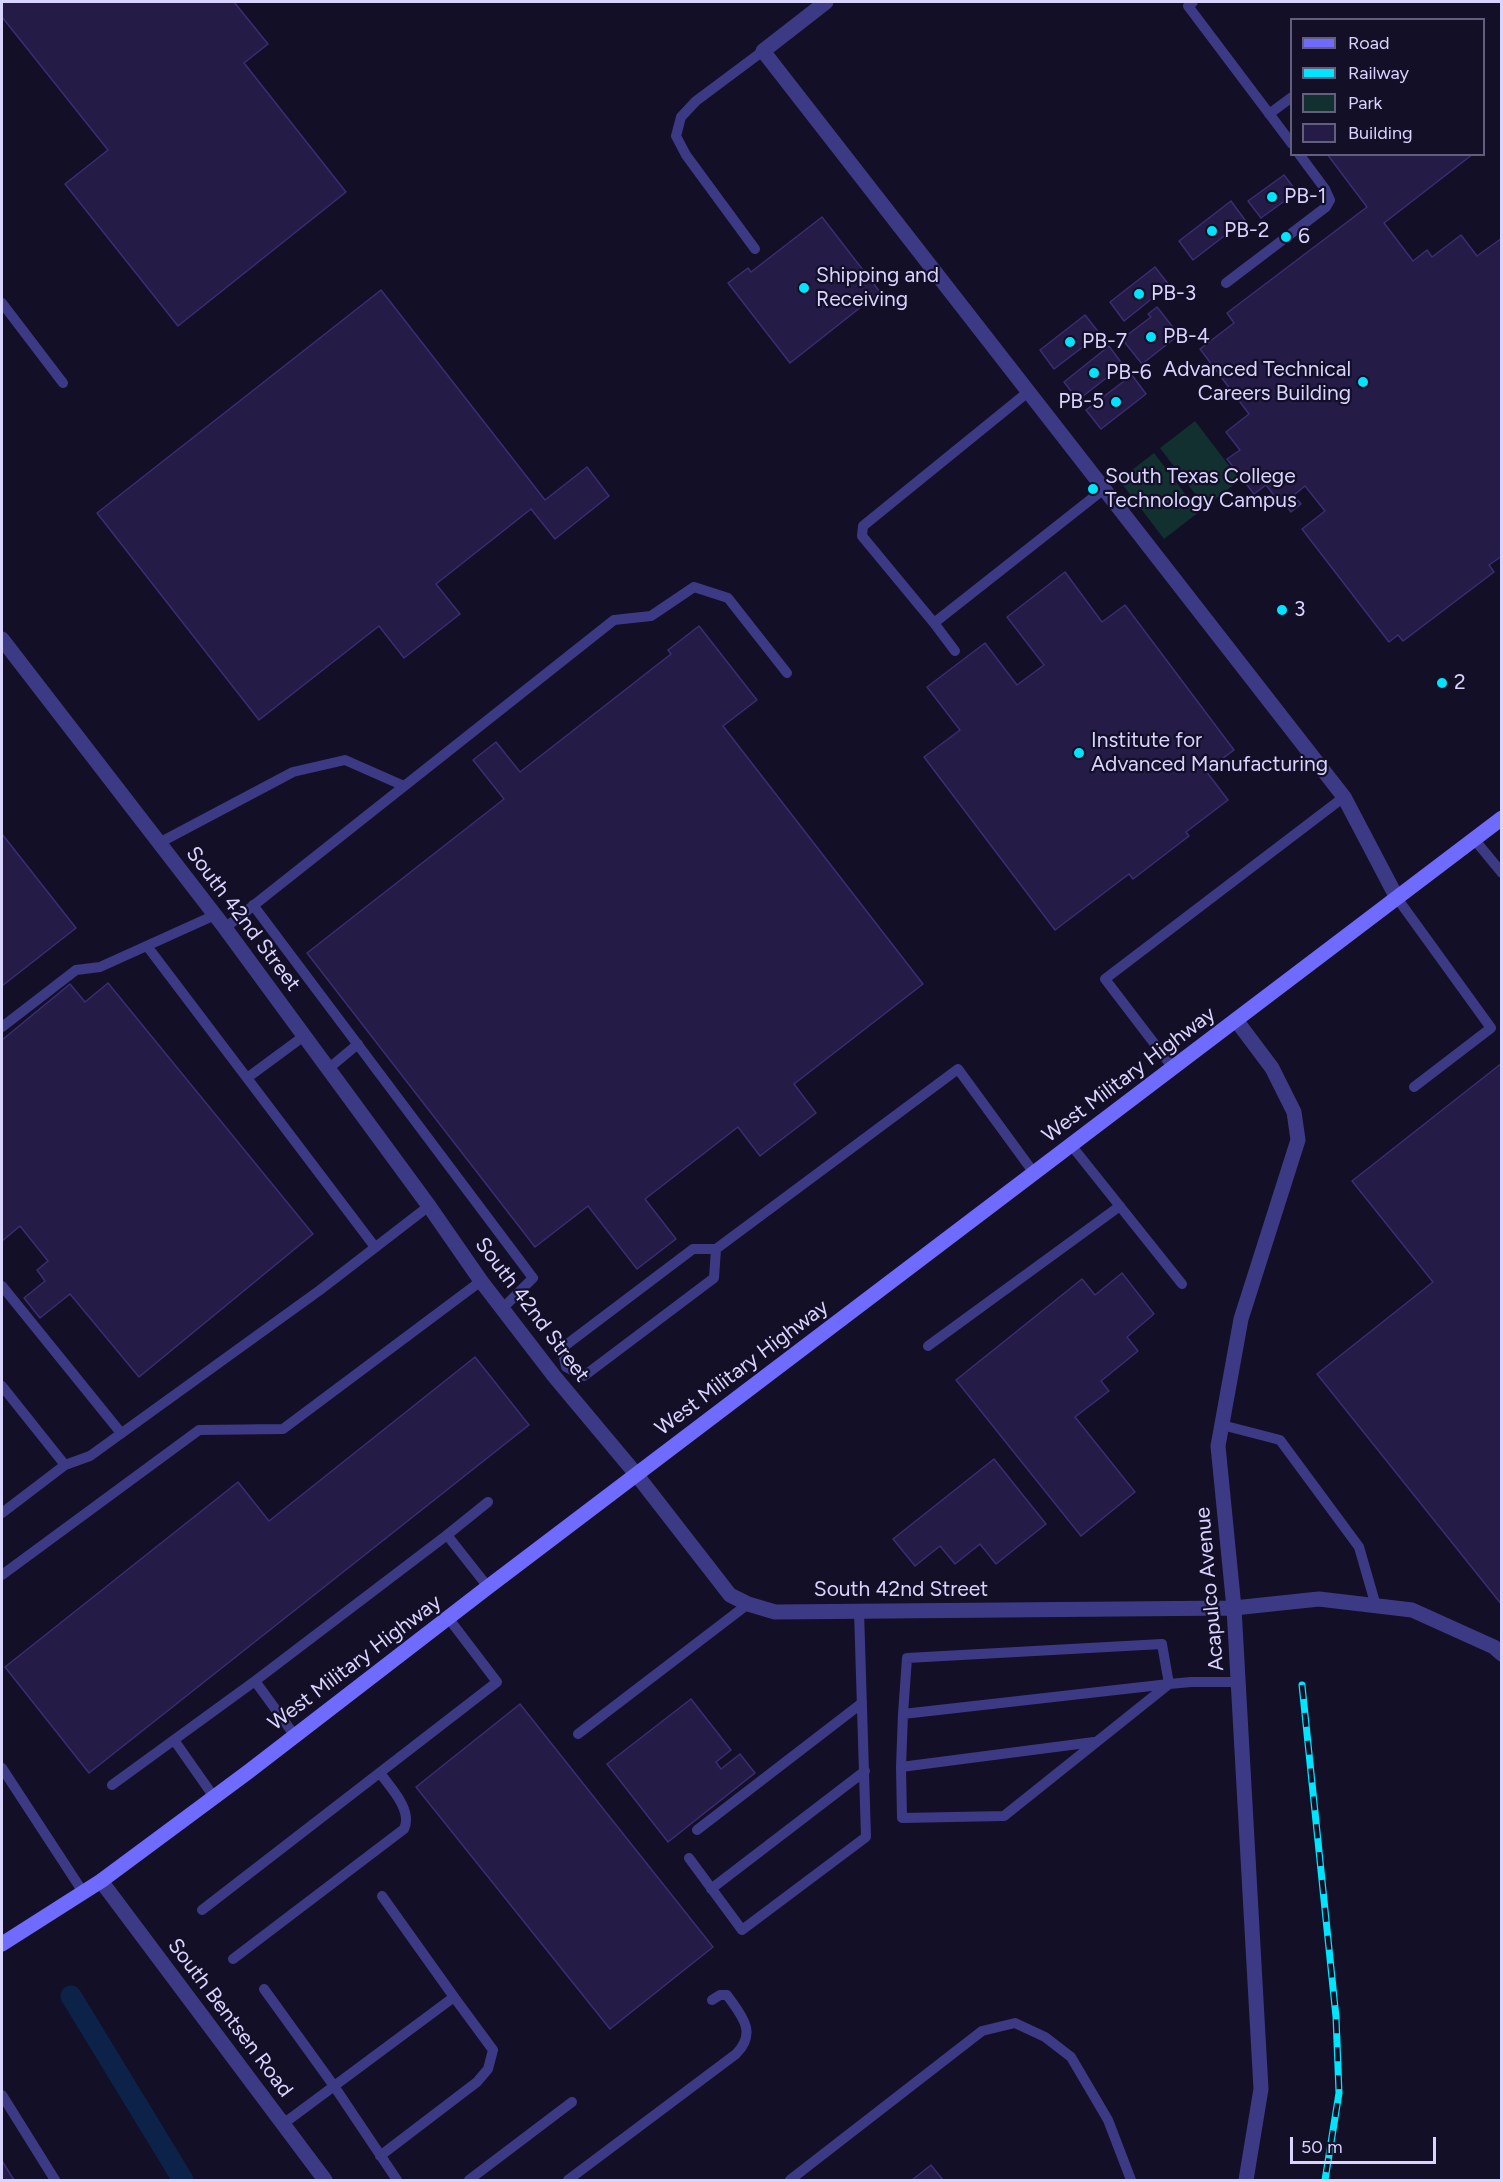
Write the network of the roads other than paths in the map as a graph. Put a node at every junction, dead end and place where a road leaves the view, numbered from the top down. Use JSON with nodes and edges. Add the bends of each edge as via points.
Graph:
{"nodes":[{"id":1,"x":826,"y":2,"type":"edge"},
{"id":2,"x":1193,"y":2,"type":"edge"},
{"id":3,"x":763,"y":51,"type":"junction"},
{"id":4,"x":1290,"y":98,"type":"edge"},
{"id":5,"x":1269,"y":114,"type":"junction"},
{"id":6,"x":1290,"y":141,"type":"edge"},
{"id":7,"x":1300,"y":156,"type":"edge"},
{"id":8,"x":755,"y":249,"type":"dead end"},
{"id":9,"x":1226,"y":283,"type":"dead end"},
{"id":10,"x":2,"y":303,"type":"edge"},
{"id":11,"x":63,"y":383,"type":"dead end"},
{"id":12,"x":1028,"y":392,"type":"junction"},
{"id":13,"x":1104,"y":489,"type":"junction"},
{"id":14,"x":934,"y":623,"type":"junction"},
{"id":15,"x":2,"y":640,"type":"edge"},
{"id":16,"x":955,"y":651,"type":"dead end"},
{"id":17,"x":787,"y":672,"type":"dead end"},
{"id":18,"x":404,"y":786,"type":"junction"},
{"id":19,"x":1344,"y":797,"type":"junction"},
{"id":20,"x":1502,"y":818,"type":"edge"},
{"id":21,"x":1474,"y":838,"type":"junction"},
{"id":22,"x":159,"y":843,"type":"junction"},
{"id":23,"x":1502,"y":873,"type":"edge"},
{"id":24,"x":1397,"y":898,"type":"junction"},
{"id":25,"x":253,"y":905,"type":"junction"},
{"id":26,"x":214,"y":915,"type":"junction"},
{"id":27,"x":225,"y":928,"type":"junction"},
{"id":28,"x":147,"y":946,"type":"junction"},
{"id":29,"x":1236,"y":1020,"type":"junction"},
{"id":30,"x":2,"y":1027,"type":"edge"},
{"id":31,"x":304,"y":1036,"type":"junction"},
{"id":32,"x":358,"y":1044,"type":"junction"},
{"id":33,"x":1173,"y":1068,"type":"junction"},
{"id":34,"x":328,"y":1069,"type":"junction"},
{"id":35,"x":247,"y":1078,"type":"junction"},
{"id":36,"x":1414,"y":1087,"type":"dead end"},
{"id":37,"x":1071,"y":1145,"type":"junction"},
{"id":38,"x":1034,"y":1173,"type":"junction"},
{"id":39,"x":429,"y":1206,"type":"junction"},
{"id":40,"x":1120,"y":1206,"type":"junction"},
{"id":41,"x":375,"y":1247,"type":"junction"},
{"id":42,"x":716,"y":1249,"type":"junction"},
{"id":43,"x":481,"y":1281,"type":"junction"},
{"id":44,"x":1182,"y":1284,"type":"dead end"},
{"id":45,"x":2,"y":1286,"type":"edge"},
{"id":46,"x":502,"y":1309,"type":"junction"},
{"id":47,"x":928,"y":1346,"type":"dead end"},
{"id":48,"x":560,"y":1371,"type":"junction"},
{"id":49,"x":2,"y":1386,"type":"edge"},
{"id":50,"x":1222,"y":1425,"type":"junction"},
{"id":51,"x":121,"y":1433,"type":"junction"},
{"id":52,"x":65,"y":1466,"type":"junction"},
{"id":53,"x":636,"y":1474,"type":"junction"},
{"id":54,"x":488,"y":1502,"type":"dead end"},
{"id":55,"x":2,"y":1513,"type":"edge"},
{"id":56,"x":447,"y":1535,"type":"junction"},
{"id":57,"x":2,"y":1575,"type":"edge"},
{"id":58,"x":488,"y":1587,"type":"junction"},
{"id":59,"x":747,"y":1604,"type":"junction"},
{"id":60,"x":1376,"y":1606,"type":"junction"},
{"id":61,"x":1234,"y":1608,"type":"junction"},
{"id":62,"x":860,"y":1611,"type":"junction"},
{"id":63,"x":449,"y":1619,"type":"junction"},
{"id":64,"x":1499,"y":1647,"type":"edge"},
{"id":65,"x":255,"y":1680,"type":"junction"},
{"id":66,"x":1239,"y":1682,"type":"junction"},
{"id":67,"x":1169,"y":1684,"type":"junction"},
{"id":68,"x":862,"y":1702,"type":"junction"},
{"id":69,"x":903,"y":1714,"type":"junction"},
{"id":70,"x":578,"y":1734,"type":"dead end"},
{"id":71,"x":296,"y":1736,"type":"junction"},
{"id":72,"x":174,"y":1740,"type":"junction"},
{"id":73,"x":1097,"y":1742,"type":"junction"},
{"id":74,"x":901,"y":1767,"type":"junction"},
{"id":75,"x":2,"y":1768,"type":"edge"},
{"id":76,"x":865,"y":1771,"type":"junction"},
{"id":77,"x":380,"y":1773,"type":"junction"},
{"id":78,"x":112,"y":1785,"type":"dead end"},
{"id":79,"x":214,"y":1797,"type":"junction"},
{"id":80,"x":697,"y":1830,"type":"dead end"},
{"id":81,"x":689,"y":1858,"type":"dead end"},
{"id":82,"x":101,"y":1881,"type":"junction"},
{"id":83,"x":711,"y":1889,"type":"junction"},
{"id":84,"x":83,"y":1892,"type":"junction"},
{"id":85,"x":382,"y":1896,"type":"dead end"},
{"id":86,"x":202,"y":1911,"type":"dead end"},
{"id":87,"x":2,"y":1944,"type":"edge"},
{"id":88,"x":233,"y":1959,"type":"dead end"},
{"id":89,"x":264,"y":1989,"type":"dead end"},
{"id":90,"x":454,"y":1997,"type":"junction"},
{"id":91,"x":712,"y":2000,"type":"dead end"},
{"id":92,"x":334,"y":2086,"type":"junction"},
{"id":93,"x":2,"y":2095,"type":"edge"},
{"id":94,"x":572,"y":2102,"type":"dead end"},
{"id":95,"x":283,"y":2124,"type":"junction"},
{"id":96,"x":380,"y":2156,"type":"junction"},
{"id":97,"x":55,"y":2181,"type":"edge"},
{"id":98,"x":325,"y":2181,"type":"edge"},
{"id":99,"x":397,"y":2181,"type":"edge"},
{"id":100,"x":469,"y":2181,"type":"edge"},
{"id":101,"x":568,"y":2181,"type":"edge"},
{"id":102,"x":790,"y":2181,"type":"edge"},
{"id":103,"x":1131,"y":2181,"type":"edge"},
{"id":104,"x":1246,"y":2181,"type":"edge"}],
"edges":[{"from":1,"to":3,"type":"street"},
{"from":2,"to":5,"type":"lane","via":[[1188,6]]},
{"from":3,"to":8,"type":"lane","via":[[696,101],[681,117],[676,136]]},
{"from":3,"to":12,"type":"street"},
{"from":4,"to":5,"type":"lane"},
{"from":5,"to":6,"type":"lane"},
{"from":7,"to":9,"type":"lane","via":[[1325,189],[1330,200],[1326,207]]},
{"from":10,"to":11,"type":"lane"},
{"from":12,"to":13,"type":"street"},
{"from":12,"to":14,"type":"lane","via":[[863,526],[862,536]]},
{"from":13,"to":14,"type":"lane"},
{"from":13,"to":19,"type":"street"},
{"from":14,"to":16,"type":"lane"},
{"from":15,"to":22,"type":"street","name":"South 42nd Street"},
{"from":17,"to":18,"type":"lane","via":[[728,598],[694,587],[651,616],[614,620]]},
{"from":18,"to":22,"type":"lane","via":[[345,760],[293,772]]},
{"from":18,"to":25,"type":"lane"},
{"from":19,"to":24,"type":"street"},
{"from":19,"to":33,"type":"lane","via":[[1105,979]]},
{"from":20,"to":21,"type":"main road","name":"West Military Highway"},
{"from":21,"to":23,"type":"lane"},
{"from":21,"to":24,"type":"main road","name":"West Military Highway"},
{"from":22,"to":26,"type":"street","name":"South 42nd Street"},
{"from":24,"to":29,"type":"main road","name":"West Military Highway"},
{"from":24,"to":36,"type":"lane","via":[[1491,1028]]},
{"from":25,"to":27,"type":"lane"},
{"from":25,"to":32,"type":"lane"},
{"from":26,"to":27,"type":"street","name":"South 42nd Street"},
{"from":26,"to":28,"type":"lane"},
{"from":27,"to":31,"type":"street","name":"South 42nd Street"},
{"from":28,"to":30,"type":"lane","via":[[100,968],[75,970]]},
{"from":28,"to":35,"type":"lane"},
{"from":29,"to":33,"type":"main road","name":"West Military Highway"},
{"from":29,"to":50,"type":"street","name":"Acapulco Avenue","via":[[1272,1068],[1294,1112],[1298,1140],[1241,1319]]},
{"from":31,"to":34,"type":"street","name":"South 42nd Street"},
{"from":31,"to":35,"type":"lane"},
{"from":32,"to":34,"type":"lane"},
{"from":32,"to":46,"type":"lane","via":[[533,1278]]},
{"from":33,"to":37,"type":"main road","name":"West Military Highway"},
{"from":34,"to":39,"type":"street","name":"South 42nd Street"},
{"from":35,"to":41,"type":"lane"},
{"from":37,"to":38,"type":"main road","name":"West Military Highway"},
{"from":37,"to":40,"type":"lane"},
{"from":38,"to":42,"type":"lane","via":[[958,1069]]},
{"from":38,"to":53,"type":"main road","name":"West Military Highway"},
{"from":39,"to":41,"type":"lane"},
{"from":39,"to":43,"type":"street","name":"South 42nd Street"},
{"from":40,"to":44,"type":"lane"},
{"from":40,"to":47,"type":"lane"},
{"from":41,"to":51,"type":"lane"},
{"from":42,"to":48,"type":"lane","via":[[693,1249],[562,1348]]},
{"from":42,"to":48,"type":"lane","via":[[714,1278],[584,1376]]},
{"from":43,"to":46,"type":"street","name":"South 42nd Street"},
{"from":43,"to":57,"type":"lane","via":[[284,1429],[199,1430]]},
{"from":45,"to":51,"type":"lane"},
{"from":46,"to":48,"type":"street","name":"South 42nd Street"},
{"from":48,"to":53,"type":"street","name":"South 42nd Street"},
{"from":49,"to":52,"type":"lane"},
{"from":50,"to":60,"type":"lane","via":[[1280,1440],[1359,1547]]},
{"from":50,"to":61,"type":"street","name":"Acapulco Avenue","via":[[1218,1446]]},
{"from":51,"to":52,"type":"lane","via":[[90,1456]]},
{"from":52,"to":55,"type":"lane"},
{"from":53,"to":58,"type":"main road","name":"West Military Highway"},
{"from":53,"to":59,"type":"street","name":"South 42nd Street","via":[[730,1595]]},
{"from":54,"to":56,"type":"lane"},
{"from":56,"to":58,"type":"lane"},
{"from":56,"to":65,"type":"lane"},
{"from":58,"to":63,"type":"main road","name":"West Military Highway"},
{"from":59,"to":62,"type":"street","name":"South 42nd Street","via":[[775,1612]]},
{"from":59,"to":70,"type":"lane"},
{"from":60,"to":61,"type":"street","name":"South 42nd Street","via":[[1319,1599]]},
{"from":60,"to":64,"type":"street","name":"South 42nd Street","via":[[1412,1610]]},
{"from":61,"to":62,"type":"street","name":"South 42nd Street"},
{"from":61,"to":66,"type":"street","name":"Acapulco Avenue"},
{"from":62,"to":68,"type":"lane"},
{"from":63,"to":71,"type":"main road","name":"West Military Highway"},
{"from":63,"to":77,"type":"lane","via":[[497,1682]]},
{"from":65,"to":71,"type":"lane"},
{"from":65,"to":72,"type":"lane"},
{"from":66,"to":67,"type":"lane"},
{"from":66,"to":104,"type":"street","name":"Acapulco Avenue","via":[[1262,2089]]},
{"from":67,"to":69,"type":"lane"},
{"from":67,"to":69,"type":"lane","via":[[1162,1644],[907,1658]]},
{"from":67,"to":73,"type":"lane"},
{"from":68,"to":76,"type":"lane"},
{"from":68,"to":80,"type":"lane"},
{"from":69,"to":74,"type":"lane"},
{"from":71,"to":79,"type":"main road","name":"West Military Highway"},
{"from":72,"to":78,"type":"lane"},
{"from":72,"to":79,"type":"lane"},
{"from":73,"to":74,"type":"lane"},
{"from":73,"to":74,"type":"lane","via":[[1004,1815],[902,1818]]},
{"from":75,"to":84,"type":"lane"},
{"from":76,"to":83,"type":"lane"},
{"from":76,"to":83,"type":"lane","via":[[866,1837],[742,1930]]},
{"from":77,"to":86,"type":"lane"},
{"from":77,"to":88,"type":"lane","via":[[400,1800],[407,1823],[404,1829]]},
{"from":79,"to":82,"type":"main road","name":"West Military Highway"},
{"from":81,"to":83,"type":"lane"},
{"from":82,"to":84,"type":"main road","name":"West Military Highway"},
{"from":82,"to":95,"type":"street","name":"South Bentsen Road"},
{"from":84,"to":87,"type":"main road","name":"West Military Highway"},
{"from":85,"to":90,"type":"lane"},
{"from":89,"to":92,"type":"lane"},
{"from":90,"to":92,"type":"lane"},
{"from":90,"to":96,"type":"lane","via":[[493,2050],[488,2069],[477,2082]]},
{"from":91,"to":101,"type":"lane","via":[[727,1995],[745,2020],[744,2046]]},
{"from":92,"to":95,"type":"lane"},
{"from":92,"to":96,"type":"lane"},
{"from":93,"to":97,"type":"lane"},
{"from":94,"to":100,"type":"lane"},
{"from":95,"to":98,"type":"street","name":"South Bentsen Road"},
{"from":96,"to":99,"type":"lane"},
{"from":102,"to":103,"type":"lane","via":[[982,2031],[1014,2023],[1045,2037],[1071,2057],[1108,2120]]}]}
